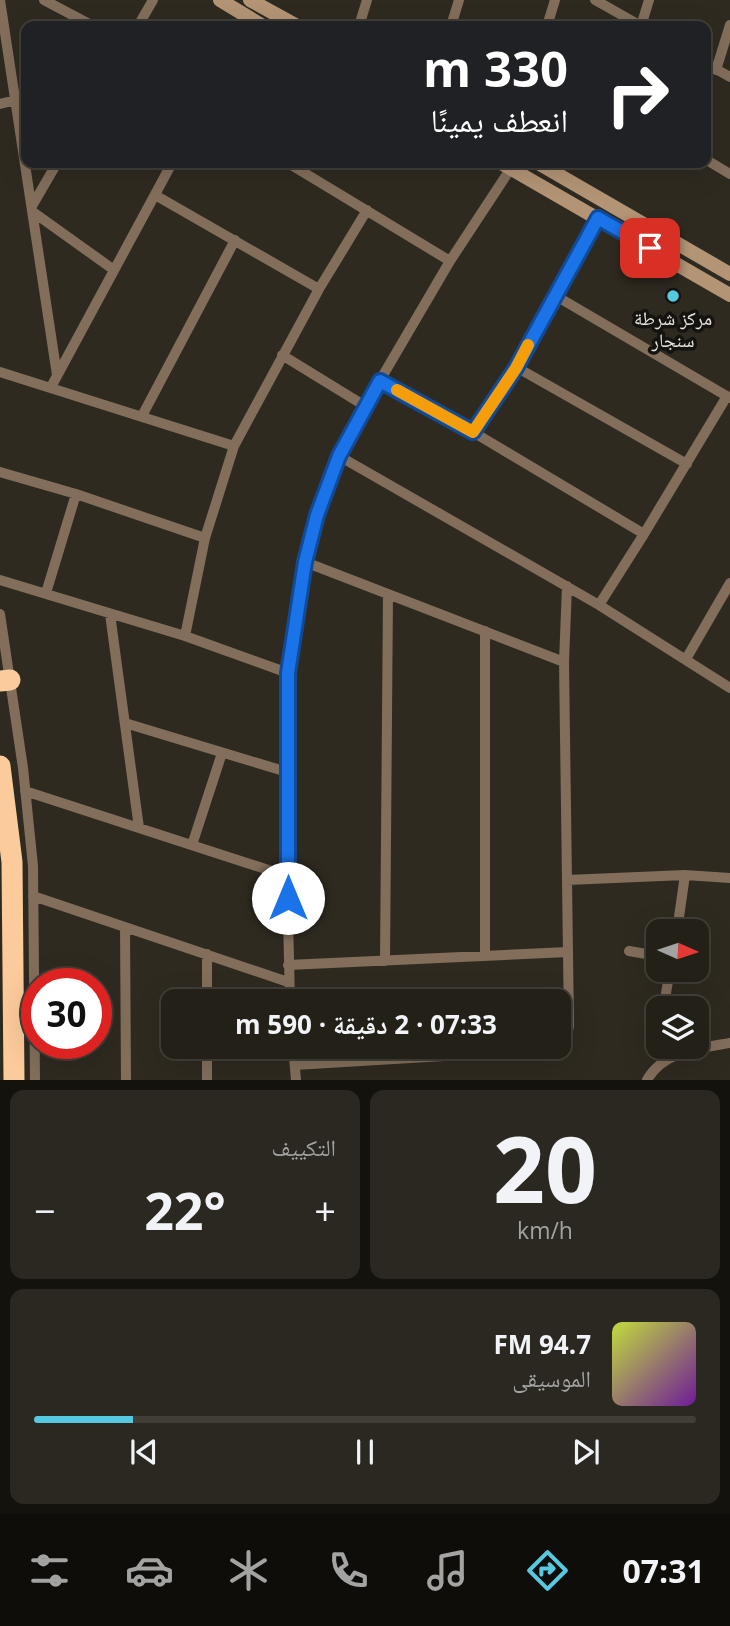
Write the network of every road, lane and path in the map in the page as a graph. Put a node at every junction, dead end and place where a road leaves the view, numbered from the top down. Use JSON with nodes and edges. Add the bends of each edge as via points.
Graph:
{"nodes":[{"id":1,"x":0,"y":0,"type":"edge"},
{"id":2,"x":44,"y":0,"type":"edge"},
{"id":3,"x":153,"y":0,"type":"edge"},
{"id":4,"x":220,"y":0,"type":"edge"},
{"id":5,"x":250,"y":0,"type":"edge"},
{"id":6,"x":367,"y":0,"type":"edge"},
{"id":7,"x":459,"y":0,"type":"edge"},
{"id":8,"x":555,"y":0,"type":"edge"},
{"id":9,"x":595,"y":0,"type":"edge"},
{"id":10,"x":649,"y":0,"type":"edge"},
{"id":11,"x":84,"y":21,"type":"edge"},
{"id":12,"x":141,"y":21,"type":"edge"},
{"id":13,"x":247,"y":21,"type":"edge"},
{"id":14,"x":288,"y":21,"type":"edge"},
{"id":15,"x":361,"y":21,"type":"edge"},
{"id":16,"x":453,"y":21,"type":"edge"},
{"id":17,"x":549,"y":21,"type":"edge"},
{"id":18,"x":632,"y":21,"type":"edge"},
{"id":19,"x":643,"y":21,"type":"edge"},
{"id":20,"x":730,"y":25,"type":"edge"},
{"id":21,"x":711,"y":67,"type":"edge"},
{"id":22,"x":716,"y":70,"type":"junction"},
{"id":23,"x":730,"y":77,"type":"edge"},
{"id":24,"x":16,"y":100,"type":"junction"},
{"id":25,"x":0,"y":104,"type":"edge"},
{"id":26,"x":21,"y":134,"type":"edge"},
{"id":27,"x":711,"y":163,"type":"edge"},
{"id":28,"x":26,"y":168,"type":"edge"},
{"id":29,"x":54,"y":168,"type":"edge"},
{"id":30,"x":169,"y":168,"type":"edge"},
{"id":31,"x":296,"y":168,"type":"edge"},
{"id":32,"x":505,"y":168,"type":"edge"},
{"id":33,"x":510,"y":168,"type":"edge"},
{"id":34,"x":547,"y":168,"type":"edge"},
{"id":35,"x":730,"y":174,"type":"edge"},
{"id":36,"x":155,"y":195,"type":"junction"},
{"id":37,"x":32,"y":209,"type":"junction"},
{"id":38,"x":367,"y":210,"type":"junction"},
{"id":39,"x":598,"y":218,"type":"junction"},
{"id":40,"x":235,"y":240,"type":"junction"},
{"id":41,"x":450,"y":261,"type":"junction"},
{"id":42,"x":114,"y":270,"type":"junction"},
{"id":43,"x":730,"y":274,"type":"edge"},
{"id":44,"x":319,"y":289,"type":"junction"},
{"id":45,"x":730,"y":295,"type":"edge"},
{"id":46,"x":555,"y":296,"type":"junction"},
{"id":47,"x":282,"y":355,"type":"junction"},
{"id":48,"x":516,"y":368,"type":"junction"},
{"id":49,"x":0,"y":372,"type":"edge"},
{"id":50,"x":57,"y":375,"type":"junction"},
{"id":51,"x":380,"y":381,"type":"junction"},
{"id":52,"x":51,"y":387,"type":"junction"},
{"id":53,"x":729,"y":397,"type":"edge"},
{"id":54,"x":365,"y":406,"type":"junction"},
{"id":55,"x":142,"y":416,"type":"junction"},
{"id":56,"x":473,"y":432,"type":"junction"},
{"id":57,"x":234,"y":446,"type":"junction"},
{"id":58,"x":339,"y":456,"type":"junction"},
{"id":59,"x":687,"y":464,"type":"junction"},
{"id":60,"x":0,"y":472,"type":"edge"},
{"id":61,"x":76,"y":494,"type":"junction"},
{"id":62,"x":644,"y":534,"type":"junction"},
{"id":63,"x":205,"y":538,"type":"junction"},
{"id":64,"x":305,"y":562,"type":"junction"},
{"id":65,"x":0,"y":580,"type":"edge"},
{"id":66,"x":567,"y":586,"type":"junction"},
{"id":67,"x":728,"y":590,"type":"edge"},
{"id":68,"x":46,"y":593,"type":"junction"},
{"id":69,"x":388,"y":594,"type":"junction"},
{"id":70,"x":599,"y":605,"type":"junction"},
{"id":71,"x":0,"y":614,"type":"edge"},
{"id":72,"x":110,"y":614,"type":"junction"},
{"id":73,"x":485,"y":631,"type":"junction"},
{"id":74,"x":185,"y":636,"type":"junction"},
{"id":75,"x":686,"y":659,"type":"junction"},
{"id":76,"x":564,"y":662,"type":"junction"},
{"id":77,"x":288,"y":673,"type":"junction"},
{"id":78,"x":5,"y":680,"type":"edge"},
{"id":79,"x":730,"y":688,"type":"edge"},
{"id":80,"x":125,"y":723,"type":"junction"},
{"id":81,"x":222,"y":753,"type":"junction"},
{"id":82,"x":0,"y":766,"type":"edge"},
{"id":83,"x":287,"y":772,"type":"junction"},
{"id":84,"x":25,"y":791,"type":"junction"},
{"id":85,"x":139,"y":828,"type":"junction"},
{"id":86,"x":192,"y":845,"type":"junction"},
{"id":87,"x":685,"y":875,"type":"junction"},
{"id":88,"x":287,"y":876,"type":"junction"},
{"id":89,"x":730,"y":878,"type":"edge"},
{"id":90,"x":567,"y":880,"type":"junction"},
{"id":91,"x":33,"y":896,"type":"junction"},
{"id":92,"x":679,"y":919,"type":"edge"},
{"id":93,"x":125,"y":927,"type":"junction"},
{"id":94,"x":629,"y":951,"type":"dead end"},
{"id":95,"x":568,"y":952,"type":"junction"},
{"id":96,"x":207,"y":954,"type":"junction"},
{"id":97,"x":646,"y":954,"type":"edge"},
{"id":98,"x":485,"y":956,"type":"junction"},
{"id":99,"x":385,"y":961,"type":"junction"},
{"id":100,"x":288,"y":965,"type":"junction"},
{"id":101,"x":288,"y":982,"type":"junction"},
{"id":102,"x":668,"y":982,"type":"edge"},
{"id":103,"x":207,"y":989,"type":"edge"},
{"id":104,"x":289,"y":989,"type":"edge"},
{"id":105,"x":666,"y":993,"type":"dead end"},
{"id":106,"x":7,"y":1014,"type":"edge"},
{"id":107,"x":730,"y":1043,"type":"edge"},
{"id":108,"x":207,"y":1059,"type":"edge"},
{"id":109,"x":294,"y":1059,"type":"edge"},
{"id":110,"x":295,"y":1065,"type":"junction"},
{"id":111,"x":14,"y":1080,"type":"edge"},
{"id":112,"x":35,"y":1080,"type":"edge"},
{"id":113,"x":126,"y":1080,"type":"edge"},
{"id":114,"x":207,"y":1080,"type":"edge"},
{"id":115,"x":296,"y":1080,"type":"edge"},
{"id":116,"x":647,"y":1080,"type":"edge"}],
"edges":[{"from":1,"to":24,"type":"street"},
{"from":2,"to":11,"type":"street"},
{"from":3,"to":12,"type":"street"},
{"from":4,"to":13,"type":"street"},
{"from":5,"to":14,"type":"street"},
{"from":6,"to":15,"type":"street"},
{"from":7,"to":16,"type":"street"},
{"from":8,"to":17,"type":"street"},
{"from":9,"to":18,"type":"street"},
{"from":10,"to":19,"type":"street"},
{"from":20,"to":22,"type":"street"},
{"from":21,"to":22,"type":"street"},
{"from":22,"to":23,"type":"street"},
{"from":24,"to":25,"type":"street"},
{"from":24,"to":26,"type":"street"},
{"from":27,"to":35,"type":"street"},
{"from":28,"to":37,"type":"street"},
{"from":29,"to":37,"type":"street"},
{"from":30,"to":36,"type":"street"},
{"from":31,"to":38,"type":"street"},
{"from":32,"to":41,"type":"street"},
{"from":33,"to":39,"type":"street"},
{"from":34,"to":43,"type":"street"},
{"from":36,"to":40,"type":"street"},
{"from":36,"to":42,"type":"street"},
{"from":37,"to":42,"type":"street"},
{"from":37,"to":50,"type":"street"},
{"from":38,"to":41,"type":"street"},
{"from":38,"to":44,"type":"street"},
{"from":39,"to":45,"type":"street"},
{"from":39,"to":46,"type":"street"},
{"from":40,"to":44,"type":"street"},
{"from":40,"to":55,"type":"street"},
{"from":41,"to":51,"type":"street"},
{"from":42,"to":50,"type":"street"},
{"from":44,"to":47,"type":"street"},
{"from":46,"to":48,"type":"street"},
{"from":46,"to":53,"type":"street"},
{"from":47,"to":54,"type":"street"},
{"from":47,"to":57,"type":"street"},
{"from":48,"to":56,"type":"street"},
{"from":48,"to":59,"type":"street"},
{"from":49,"to":52,"type":"street"},
{"from":50,"to":52,"type":"street"},
{"from":51,"to":54,"type":"street"},
{"from":51,"to":56,"type":"street"},
{"from":52,"to":55,"type":"street"},
{"from":53,"to":59,"type":"street"},
{"from":54,"to":58,"type":"street"},
{"from":55,"to":57,"type":"street"},
{"from":56,"to":62,"type":"street"},
{"from":57,"to":63,"type":"street"},
{"from":58,"to":64,"type":"street"},
{"from":58,"to":66,"type":"street"},
{"from":59,"to":62,"type":"street"},
{"from":60,"to":61,"type":"street"},
{"from":61,"to":63,"type":"street"},
{"from":61,"to":68,"type":"street"},
{"from":62,"to":70,"type":"street"},
{"from":63,"to":74,"type":"street"},
{"from":64,"to":69,"type":"street"},
{"from":64,"to":77,"type":"street"},
{"from":65,"to":68,"type":"street"},
{"from":66,"to":70,"type":"street"},
{"from":66,"to":76,"type":"street"},
{"from":67,"to":75,"type":"street"},
{"from":68,"to":72,"type":"street"},
{"from":69,"to":73,"type":"street"},
{"from":69,"to":99,"type":"street"},
{"from":70,"to":75,"type":"street"},
{"from":71,"to":78,"type":"street"},
{"from":72,"to":74,"type":"street"},
{"from":72,"to":80,"type":"street"},
{"from":73,"to":76,"type":"street"},
{"from":73,"to":98,"type":"street"},
{"from":74,"to":77,"type":"street"},
{"from":75,"to":79,"type":"street"},
{"from":76,"to":90,"type":"street"},
{"from":77,"to":83,"type":"street"},
{"from":78,"to":84,"type":"street"},
{"from":80,"to":81,"type":"street"},
{"from":80,"to":85,"type":"street"},
{"from":81,"to":83,"type":"street"},
{"from":81,"to":86,"type":"street"},
{"from":82,"to":106,"type":"highway","via":[[12,862]]},
{"from":83,"to":88,"type":"street"},
{"from":84,"to":85,"type":"street"},
{"from":84,"to":91,"type":"street"},
{"from":85,"to":86,"type":"street"},
{"from":86,"to":88,"type":"street"},
{"from":87,"to":89,"type":"street"},
{"from":87,"to":90,"type":"street"},
{"from":87,"to":92,"type":"street"},
{"from":88,"to":100,"type":"street"},
{"from":90,"to":95,"type":"street"},
{"from":91,"to":93,"type":"street"},
{"from":91,"to":112,"type":"street"},
{"from":93,"to":96,"type":"street"},
{"from":93,"to":113,"type":"street"},
{"from":94,"to":97,"type":"street"},
{"from":95,"to":98,"type":"street"},
{"from":95,"to":110,"type":"street","via":[[569,1026],[564,1043],[556,1049]]},
{"from":96,"to":101,"type":"street"},
{"from":96,"to":103,"type":"street"},
{"from":98,"to":99,"type":"street"},
{"from":99,"to":100,"type":"street"},
{"from":100,"to":101,"type":"street"},
{"from":101,"to":104,"type":"street"},
{"from":102,"to":105,"type":"street"},
{"from":106,"to":111,"type":"highway"},
{"from":107,"to":116,"type":"street","via":[[675,1055]]},
{"from":108,"to":114,"type":"street"},
{"from":109,"to":110,"type":"street"},
{"from":110,"to":115,"type":"street"}]}
